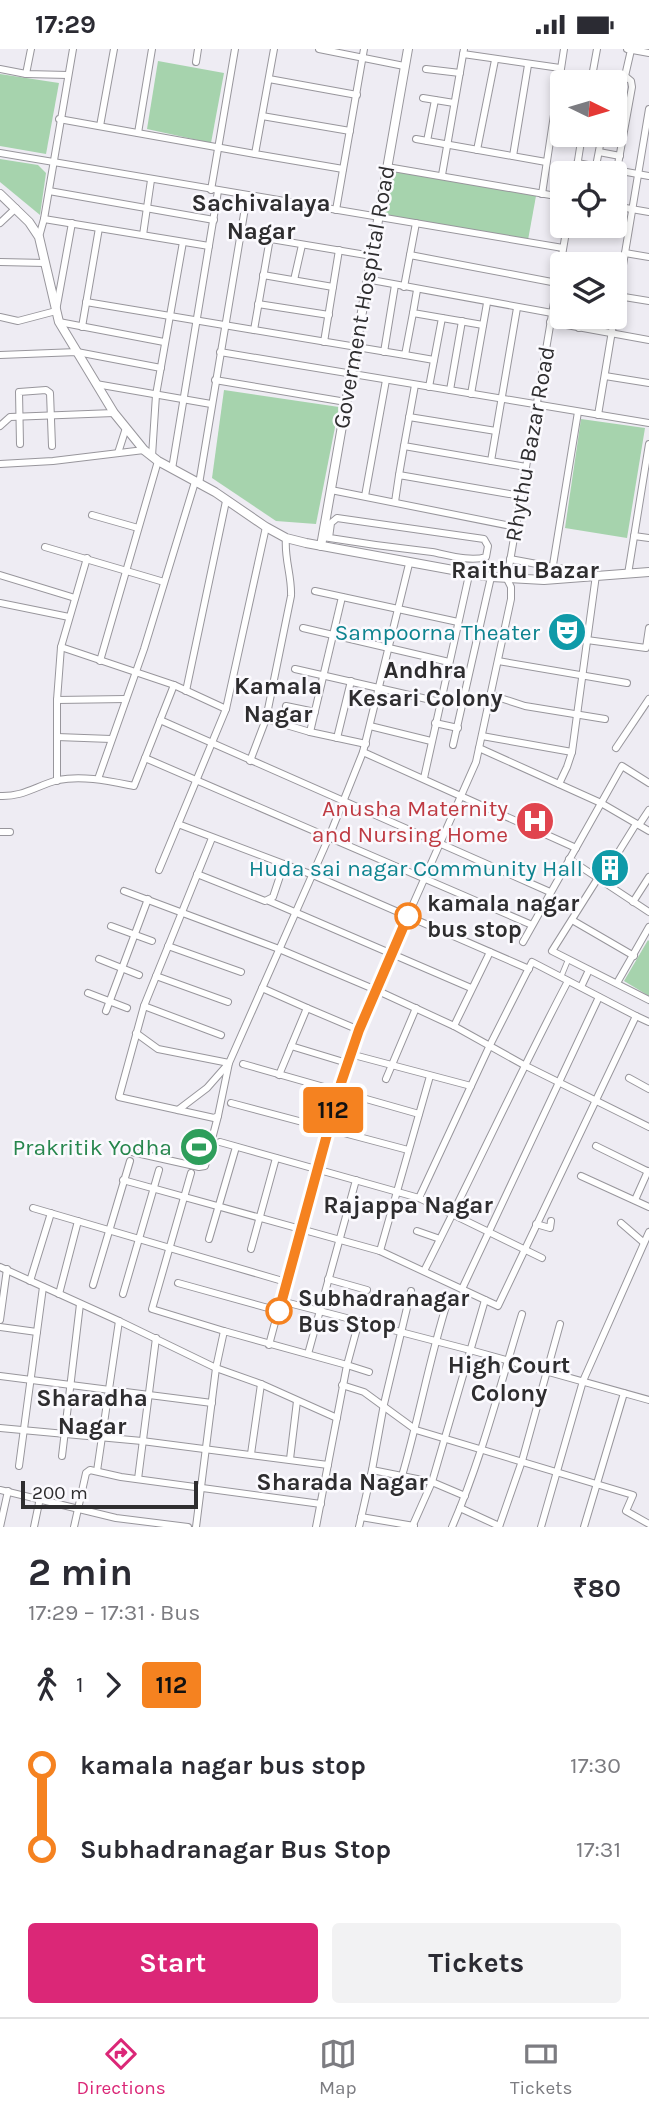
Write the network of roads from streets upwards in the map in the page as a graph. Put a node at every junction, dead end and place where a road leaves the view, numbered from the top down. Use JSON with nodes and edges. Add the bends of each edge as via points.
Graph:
{"nodes":[{"id":1,"x":31,"y":49,"type":"edge"},
{"id":2,"x":73,"y":49,"type":"edge"},
{"id":3,"x":114,"y":49,"type":"edge"},
{"id":4,"x":152,"y":49,"type":"edge"},
{"id":5,"x":198,"y":49,"type":"edge"},
{"id":6,"x":235,"y":49,"type":"edge"},
{"id":7,"x":274,"y":49,"type":"edge"},
{"id":8,"x":319,"y":49,"type":"edge"},
{"id":9,"x":408,"y":49,"type":"edge"},
{"id":10,"x":564,"y":49,"type":"edge"},
{"id":11,"x":597,"y":49,"type":"edge"},
{"id":12,"x":629,"y":49,"type":"edge"},
{"id":13,"x":464,"y":52,"type":"edge"},
{"id":14,"x":363,"y":53,"type":"edge"},
{"id":15,"x":649,"y":53,"type":"edge"},
{"id":16,"x":495,"y":60,"type":"junction"},
{"id":17,"x":196,"y":62,"type":"dead end"},
{"id":18,"x":528,"y":65,"type":"junction"},
{"id":19,"x":404,"y":67,"type":"junction"},
{"id":20,"x":560,"y":68,"type":"junction"},
{"id":21,"x":0,"y":69,"type":"edge"},
{"id":22,"x":426,"y":69,"type":"dead end"},
{"id":23,"x":593,"y":70,"type":"edge"},
{"id":24,"x":626,"y":70,"type":"edge"},
{"id":25,"x":460,"y":73,"type":"junction"},
{"id":26,"x":26,"y":75,"type":"junction"},
{"id":27,"x":68,"y":75,"type":"junction"},
{"id":28,"x":627,"y":78,"type":"edge"},
{"id":29,"x":268,"y":79,"type":"junction"},
{"id":30,"x":357,"y":95,"type":"junction"},
{"id":31,"x":423,"y":98,"type":"dead end"},
{"id":32,"x":435,"y":100,"type":"junction"},
{"id":33,"x":454,"y":103,"type":"junction"},
{"id":34,"x":649,"y":109,"type":"edge"},
{"id":35,"x":627,"y":115,"type":"edge"},
{"id":36,"x":262,"y":116,"type":"junction"},
{"id":37,"x":60,"y":119,"type":"junction"},
{"id":38,"x":100,"y":126,"type":"junction"},
{"id":39,"x":350,"y":131,"type":"junction"},
{"id":40,"x":138,"y":133,"type":"junction"},
{"id":41,"x":647,"y":135,"type":"edge"},
{"id":42,"x":416,"y":139,"type":"dead end"},
{"id":43,"x":427,"y":141,"type":"junction"},
{"id":44,"x":447,"y":145,"type":"junction"},
{"id":45,"x":600,"y":147,"type":"edge"},
{"id":46,"x":622,"y":147,"type":"edge"},
{"id":47,"x":218,"y":148,"type":"junction"},
{"id":48,"x":477,"y":150,"type":"junction"},
{"id":49,"x":599,"y":152,"type":"junction"},
{"id":50,"x":0,"y":153,"type":"edge"},
{"id":51,"x":255,"y":154,"type":"junction"},
{"id":52,"x":513,"y":156,"type":"junction"},
{"id":53,"x":620,"y":156,"type":"junction"},
{"id":54,"x":598,"y":161,"type":"edge"},
{"id":55,"x":619,"y":161,"type":"edge"},
{"id":56,"x":546,"y":162,"type":"junction"},
{"id":57,"x":53,"y":163,"type":"junction"},
{"id":58,"x":387,"y":167,"type":"junction"},
{"id":59,"x":343,"y":169,"type":"junction"},
{"id":60,"x":627,"y":172,"type":"edge"},
{"id":61,"x":638,"y":174,"type":"junction"},
{"id":62,"x":442,"y":175,"type":"junction"},
{"id":63,"x":649,"y":176,"type":"edge"},
{"id":64,"x":151,"y":180,"type":"junction"},
{"id":65,"x":49,"y":191,"type":"junction"},
{"id":66,"x":215,"y":191,"type":"junction"},
{"id":67,"x":0,"y":194,"type":"edge"},
{"id":68,"x":542,"y":194,"type":"junction"},
{"id":69,"x":550,"y":195,"type":"edge"},
{"id":70,"x":247,"y":196,"type":"junction"},
{"id":71,"x":16,"y":208,"type":"junction"},
{"id":72,"x":627,"y":208,"type":"edge"},
{"id":73,"x":147,"y":209,"type":"junction"},
{"id":74,"x":632,"y":209,"type":"junction"},
{"id":75,"x":336,"y":210,"type":"junction"},
{"id":76,"x":649,"y":212,"type":"edge"},
{"id":77,"x":379,"y":218,"type":"junction"},
{"id":78,"x":44,"y":219,"type":"junction"},
{"id":79,"x":214,"y":220,"type":"junction"},
{"id":80,"x":0,"y":223,"type":"edge"},
{"id":81,"x":72,"y":223,"type":"junction"},
{"id":82,"x":416,"y":223,"type":"junction"},
{"id":83,"x":99,"y":228,"type":"junction"},
{"id":84,"x":241,"y":234,"type":"junction"},
{"id":85,"x":143,"y":235,"type":"junction"},
{"id":86,"x":39,"y":237,"type":"junction"},
{"id":87,"x":270,"y":238,"type":"junction"},
{"id":88,"x":565,"y":238,"type":"edge"},
{"id":89,"x":183,"y":242,"type":"junction"},
{"id":90,"x":302,"y":245,"type":"junction"},
{"id":91,"x":209,"y":246,"type":"junction"},
{"id":92,"x":563,"y":248,"type":"junction"},
{"id":93,"x":339,"y":250,"type":"junction"},
{"id":94,"x":562,"y":252,"type":"edge"},
{"id":95,"x":625,"y":252,"type":"edge"},
{"id":96,"x":627,"y":254,"type":"edge"},
{"id":97,"x":372,"y":255,"type":"junction"},
{"id":98,"x":410,"y":255,"type":"junction"},
{"id":99,"x":649,"y":257,"type":"edge"},
{"id":100,"x":0,"y":262,"type":"edge"},
{"id":101,"x":45,"y":263,"type":"junction"},
{"id":102,"x":263,"y":275,"type":"junction"},
{"id":103,"x":366,"y":279,"type":"junction"},
{"id":104,"x":294,"y":280,"type":"junction"},
{"id":105,"x":550,"y":282,"type":"edge"},
{"id":106,"x":395,"y":285,"type":"junction"},
{"id":107,"x":333,"y":287,"type":"junction"},
{"id":108,"x":404,"y":287,"type":"junction"},
{"id":109,"x":417,"y":290,"type":"junction"},
{"id":110,"x":627,"y":297,"type":"edge"},
{"id":111,"x":649,"y":301,"type":"edge"},
{"id":112,"x":86,"y":302,"type":"junction"},
{"id":113,"x":487,"y":303,"type":"junction"},
{"id":114,"x":258,"y":304,"type":"junction"},
{"id":115,"x":517,"y":308,"type":"junction"},
{"id":116,"x":56,"y":311,"type":"junction"},
{"id":117,"x":413,"y":313,"type":"junction"},
{"id":118,"x":550,"y":313,"type":"edge"},
{"id":119,"x":328,"y":315,"type":"junction"},
{"id":120,"x":170,"y":316,"type":"junction"},
{"id":121,"x":0,"y":317,"type":"edge"},
{"id":122,"x":442,"y":318,"type":"junction"},
{"id":123,"x":197,"y":320,"type":"junction"},
{"id":124,"x":462,"y":321,"type":"junction"},
{"id":125,"x":59,"y":322,"type":"junction"},
{"id":126,"x":550,"y":323,"type":"edge"},
{"id":127,"x":225,"y":325,"type":"junction"},
{"id":128,"x":483,"y":325,"type":"junction"},
{"id":129,"x":82,"y":327,"type":"junction"},
{"id":130,"x":586,"y":329,"type":"edge"},
{"id":131,"x":613,"y":329,"type":"edge"},
{"id":132,"x":254,"y":330,"type":"junction"},
{"id":133,"x":612,"y":333,"type":"junction"},
{"id":134,"x":649,"y":340,"type":"edge"},
{"id":135,"x":164,"y":342,"type":"junction"},
{"id":136,"x":324,"y":342,"type":"junction"},
{"id":137,"x":355,"y":347,"type":"junction"},
{"id":138,"x":77,"y":352,"type":"junction"},
{"id":139,"x":220,"y":352,"type":"junction"},
{"id":140,"x":384,"y":352,"type":"junction"},
{"id":141,"x":0,"y":355,"type":"edge"},
{"id":142,"x":405,"y":355,"type":"junction"},
{"id":143,"x":434,"y":360,"type":"junction"},
{"id":144,"x":161,"y":368,"type":"junction"},
{"id":145,"x":351,"y":374,"type":"junction"},
{"id":146,"x":605,"y":376,"type":"junction"},
{"id":147,"x":215,"y":380,"type":"junction"},
{"id":148,"x":386,"y":380,"type":"junction"},
{"id":149,"x":649,"y":383,"type":"edge"},
{"id":150,"x":96,"y":384,"type":"junction"},
{"id":151,"x":415,"y":385,"type":"junction"},
{"id":152,"x":429,"y":387,"type":"junction"},
{"id":153,"x":450,"y":390,"type":"junction"},
{"id":154,"x":471,"y":394,"type":"junction"},
{"id":155,"x":156,"y":395,"type":"junction"},
{"id":156,"x":184,"y":400,"type":"junction"},
{"id":157,"x":502,"y":400,"type":"junction"},
{"id":158,"x":346,"y":402,"type":"junction"},
{"id":159,"x":211,"y":404,"type":"junction"},
{"id":160,"x":536,"y":405,"type":"junction"},
{"id":161,"x":578,"y":412,"type":"junction"},
{"id":162,"x":114,"y":413,"type":"junction"},
{"id":163,"x":598,"y":415,"type":"junction"},
{"id":164,"x":50,"y":416,"type":"junction"},
{"id":165,"x":19,"y":417,"type":"junction"},
{"id":166,"x":409,"y":417,"type":"junction"},
{"id":167,"x":649,"y":423,"type":"edge"},
{"id":168,"x":0,"y":426,"type":"edge"},
{"id":169,"x":126,"y":428,"type":"junction"},
{"id":170,"x":496,"y":431,"type":"junction"},
{"id":171,"x":20,"y":444,"type":"dead end"},
{"id":172,"x":649,"y":444,"type":"edge"},
{"id":173,"x":52,"y":446,"type":"dead end"},
{"id":174,"x":404,"y":446,"type":"junction"},
{"id":175,"x":144,"y":450,"type":"junction"},
{"id":176,"x":118,"y":453,"type":"junction"},
{"id":177,"x":155,"y":459,"type":"junction"},
{"id":178,"x":491,"y":461,"type":"junction"},
{"id":179,"x":0,"y":464,"type":"edge"},
{"id":180,"x":526,"y":467,"type":"junction"},
{"id":181,"x":172,"y":469,"type":"junction"},
{"id":182,"x":399,"y":475,"type":"junction"},
{"id":183,"x":197,"y":483,"type":"junction"},
{"id":184,"x":331,"y":491,"type":"junction"},
{"id":185,"x":365,"y":496,"type":"junction"},
{"id":186,"x":521,"y":496,"type":"junction"},
{"id":187,"x":640,"y":496,"type":"junction"},
{"id":188,"x":649,"y":497,"type":"edge"},
{"id":189,"x":226,"y":501,"type":"junction"},
{"id":190,"x":395,"y":502,"type":"junction"},
{"id":191,"x":92,"y":515,"type":"dead end"},
{"id":192,"x":266,"y":527,"type":"junction"},
{"id":193,"x":516,"y":527,"type":"junction"},
{"id":194,"x":138,"y":528,"type":"junction"},
{"id":195,"x":634,"y":536,"type":"junction"},
{"id":196,"x":286,"y":538,"type":"junction"},
{"id":197,"x":649,"y":538,"type":"edge"},
{"id":198,"x":324,"y":540,"type":"junction"},
{"id":199,"x":45,"y":547,"type":"dead end"},
{"id":200,"x":87,"y":558,"type":"junction"},
{"id":201,"x":510,"y":559,"type":"junction"},
{"id":202,"x":409,"y":564,"type":"junction"},
{"id":203,"x":553,"y":565,"type":"junction"},
{"id":204,"x":125,"y":571,"type":"junction"},
{"id":205,"x":649,"y":572,"type":"edge"},
{"id":206,"x":628,"y":574,"type":"junction"},
{"id":207,"x":0,"y":575,"type":"edge"},
{"id":208,"x":469,"y":575,"type":"junction"},
{"id":209,"x":596,"y":575,"type":"junction"},
{"id":210,"x":491,"y":577,"type":"junction"},
{"id":211,"x":507,"y":579,"type":"junction"},
{"id":212,"x":164,"y":582,"type":"junction"},
{"id":213,"x":315,"y":591,"type":"dead end"},
{"id":214,"x":342,"y":597,"type":"junction"},
{"id":215,"x":75,"y":598,"type":"junction"},
{"id":216,"x":0,"y":603,"type":"edge"},
{"id":217,"x":397,"y":610,"type":"junction"},
{"id":218,"x":69,"y":617,"type":"junction"},
{"id":219,"x":458,"y":622,"type":"junction"},
{"id":220,"x":303,"y":628,"type":"dead end"},
{"id":221,"x":649,"y":628,"type":"edge"},
{"id":222,"x":333,"y":634,"type":"junction"},
{"id":223,"x":587,"y":640,"type":"junction"},
{"id":224,"x":61,"y":647,"type":"junction"},
{"id":225,"x":388,"y":647,"type":"junction"},
{"id":226,"x":648,"y":648,"type":"edge"},
{"id":227,"x":100,"y":661,"type":"junction"},
{"id":228,"x":449,"y":661,"type":"junction"},
{"id":229,"x":498,"y":661,"type":"junction"},
{"id":230,"x":295,"y":669,"type":"dead end"},
{"id":231,"x":136,"y":672,"type":"junction"},
{"id":232,"x":324,"y":674,"type":"junction"},
{"id":233,"x":581,"y":675,"type":"junction"},
{"id":234,"x":351,"y":681,"type":"junction"},
{"id":235,"x":626,"y":683,"type":"dead end"},
{"id":236,"x":174,"y":685,"type":"junction"},
{"id":237,"x":379,"y":688,"type":"junction"},
{"id":238,"x":186,"y":691,"type":"junction"},
{"id":239,"x":491,"y":695,"type":"junction"},
{"id":240,"x":126,"y":699,"type":"junction"},
{"id":241,"x":649,"y":699,"type":"edge"},
{"id":242,"x":57,"y":700,"type":"junction"},
{"id":243,"x":440,"y":702,"type":"junction"},
{"id":244,"x":286,"y":706,"type":"dead end"},
{"id":245,"x":226,"y":709,"type":"junction"},
{"id":246,"x":315,"y":712,"type":"junction"},
{"id":247,"x":575,"y":714,"type":"junction"},
{"id":248,"x":266,"y":719,"type":"junction"},
{"id":249,"x":605,"y":719,"type":"dead end"},
{"id":250,"x":160,"y":720,"type":"junction"},
{"id":251,"x":435,"y":723,"type":"junction"},
{"id":252,"x":370,"y":726,"type":"junction"},
{"id":253,"x":458,"y":728,"type":"junction"},
{"id":254,"x":310,"y":732,"type":"junction"},
{"id":255,"x":482,"y":736,"type":"junction"},
{"id":256,"x":57,"y":737,"type":"junction"},
{"id":257,"x":337,"y":738,"type":"junction"},
{"id":258,"x":111,"y":739,"type":"junction"},
{"id":259,"x":431,"y":741,"type":"junction"},
{"id":260,"x":211,"y":743,"type":"junction"},
{"id":261,"x":366,"y":744,"type":"junction"},
{"id":262,"x":453,"y":745,"type":"dead end"},
{"id":263,"x":479,"y":748,"type":"junction"},
{"id":264,"x":616,"y":748,"type":"dead end"},
{"id":265,"x":572,"y":751,"type":"junction"},
{"id":266,"x":363,"y":752,"type":"junction"},
{"id":267,"x":145,"y":758,"type":"junction"},
{"id":268,"x":250,"y":761,"type":"junction"},
{"id":269,"x":424,"y":778,"type":"junction"},
{"id":270,"x":97,"y":779,"type":"junction"},
{"id":271,"x":196,"y":780,"type":"junction"},
{"id":272,"x":57,"y":781,"type":"junction"},
{"id":273,"x":649,"y":783,"type":"edge"},
{"id":274,"x":559,"y":784,"type":"junction"},
{"id":275,"x":0,"y":796,"type":"edge"},
{"id":276,"x":462,"y":796,"type":"junction"},
{"id":277,"x":343,"y":801,"type":"junction"},
{"id":278,"x":601,"y":803,"type":"junction"},
{"id":279,"x":649,"y":810,"type":"edge"},
{"id":280,"x":178,"y":824,"type":"junction"},
{"id":281,"x":638,"y":824,"type":"junction"},
{"id":282,"x":649,"y":831,"type":"edge"},
{"id":283,"x":0,"y":832,"type":"edge"},
{"id":284,"x":10,"y":832,"type":"dead end"},
{"id":285,"x":329,"y":837,"type":"junction"},
{"id":286,"x":212,"y":838,"type":"junction"},
{"id":287,"x":442,"y":843,"type":"junction"},
{"id":288,"x":576,"y":848,"type":"junction"},
{"id":289,"x":618,"y":853,"type":"dead end"},
{"id":290,"x":569,"y":859,"type":"junction"},
{"id":291,"x":284,"y":864,"type":"junction"},
{"id":292,"x":159,"y":870,"type":"dead end"},
{"id":293,"x":197,"y":874,"type":"junction"},
{"id":294,"x":313,"y":875,"type":"junction"},
{"id":295,"x":649,"y":877,"type":"edge"},
{"id":296,"x":598,"y":878,"type":"junction"},
{"id":297,"x":425,"y":879,"type":"junction"},
{"id":298,"x":124,"y":891,"type":"dead end"},
{"id":299,"x":550,"y":893,"type":"junction"},
{"id":300,"x":148,"y":899,"type":"junction"},
{"id":301,"x":270,"y":901,"type":"junction"},
{"id":302,"x":633,"y":902,"type":"junction"},
{"id":303,"x":181,"y":911,"type":"junction"},
{"id":304,"x":296,"y":911,"type":"junction"},
{"id":305,"x":649,"y":912,"type":"edge"},
{"id":306,"x":408,"y":916,"type":"junction"},
{"id":307,"x":572,"y":920,"type":"junction"},
{"id":308,"x":532,"y":925,"type":"junction"},
{"id":309,"x":111,"y":926,"type":"dead end"},
{"id":310,"x":649,"y":927,"type":"edge"},
{"id":311,"x":135,"y":935,"type":"junction"},
{"id":312,"x":152,"y":941,"type":"dead end"},
{"id":313,"x":523,"y":942,"type":"dead end"},
{"id":314,"x":168,"y":946,"type":"junction"},
{"id":315,"x":279,"y":949,"type":"junction"},
{"id":316,"x":490,"y":952,"type":"junction"},
{"id":317,"x":391,"y":954,"type":"junction"},
{"id":318,"x":634,"y":956,"type":"junction"},
{"id":319,"x":99,"y":959,"type":"dead end"},
{"id":320,"x":568,"y":960,"type":"junction"},
{"id":321,"x":122,"y":968,"type":"junction"},
{"id":322,"x":529,"y":968,"type":"junction"},
{"id":323,"x":589,"y":970,"type":"junction"},
{"id":324,"x":241,"y":972,"type":"dead end"},
{"id":325,"x":139,"y":975,"type":"dead end"},
{"id":326,"x":156,"y":976,"type":"junction"},
{"id":327,"x":564,"y":979,"type":"junction"},
{"id":328,"x":617,"y":983,"type":"junction"},
{"id":329,"x":262,"y":988,"type":"junction"},
{"id":330,"x":471,"y":988,"type":"junction"},
{"id":331,"x":581,"y":988,"type":"junction"},
{"id":332,"x":376,"y":990,"type":"junction"},
{"id":333,"x":88,"y":993,"type":"dead end"},
{"id":334,"x":600,"y":997,"type":"junction"},
{"id":335,"x":649,"y":1000,"type":"edge"},
{"id":336,"x":109,"y":1001,"type":"junction"},
{"id":337,"x":228,"y":1002,"type":"dead end"},
{"id":338,"x":144,"y":1006,"type":"junction"},
{"id":339,"x":127,"y":1008,"type":"dead end"},
{"id":340,"x":307,"y":1008,"type":"junction"},
{"id":341,"x":416,"y":1008,"type":"junction"},
{"id":342,"x":106,"y":1011,"type":"dead end"},
{"id":343,"x":636,"y":1016,"type":"junction"},
{"id":344,"x":649,"y":1022,"type":"edge"},
{"id":345,"x":454,"y":1026,"type":"junction"},
{"id":346,"x":359,"y":1030,"type":"junction"},
{"id":347,"x":136,"y":1033,"type":"junction"},
{"id":348,"x":221,"y":1035,"type":"dead end"},
{"id":349,"x":490,"y":1045,"type":"junction"},
{"id":350,"x":291,"y":1046,"type":"junction"},
{"id":351,"x":350,"y":1054,"type":"junction"},
{"id":352,"x":229,"y":1063,"type":"junction"},
{"id":353,"x":347,"y":1063,"type":"junction"},
{"id":354,"x":243,"y":1064,"type":"dead end"},
{"id":355,"x":390,"y":1065,"type":"junction"},
{"id":356,"x":524,"y":1065,"type":"junction"},
{"id":357,"x":279,"y":1075,"type":"junction"},
{"id":358,"x":430,"y":1076,"type":"junction"},
{"id":359,"x":386,"y":1079,"type":"dead end"},
{"id":360,"x":629,"y":1079,"type":"dead end"},
{"id":361,"x":560,"y":1084,"type":"junction"},
{"id":362,"x":471,"y":1086,"type":"junction"},
{"id":363,"x":649,"y":1089,"type":"edge"},
{"id":364,"x":338,"y":1091,"type":"junction"},
{"id":365,"x":595,"y":1102,"type":"junction"},
{"id":366,"x":231,"y":1103,"type":"dead end"},
{"id":367,"x":178,"y":1110,"type":"junction"},
{"id":368,"x":419,"y":1114,"type":"junction"},
{"id":369,"x":218,"y":1116,"type":"junction"},
{"id":370,"x":649,"y":1127,"type":"edge"},
{"id":371,"x":328,"y":1129,"type":"junction"},
{"id":372,"x":220,"y":1142,"type":"dead end"},
{"id":373,"x":596,"y":1146,"type":"dead end"},
{"id":374,"x":236,"y":1147,"type":"junction"},
{"id":375,"x":408,"y":1150,"type":"junction"},
{"id":376,"x":131,"y":1152,"type":"dead end"},
{"id":377,"x":276,"y":1158,"type":"junction"},
{"id":378,"x":130,"y":1161,"type":"dead end"},
{"id":379,"x":317,"y":1169,"type":"junction"},
{"id":380,"x":159,"y":1170,"type":"dead end"},
{"id":381,"x":648,"y":1171,"type":"edge"},
{"id":382,"x":191,"y":1173,"type":"dead end"},
{"id":383,"x":581,"y":1176,"type":"dead end"},
{"id":384,"x":123,"y":1180,"type":"junction"},
{"id":385,"x":356,"y":1180,"type":"junction"},
{"id":386,"x":153,"y":1189,"type":"junction"},
{"id":387,"x":397,"y":1192,"type":"junction"},
{"id":388,"x":184,"y":1198,"type":"junction"},
{"id":389,"x":419,"y":1198,"type":"junction"},
{"id":390,"x":635,"y":1201,"type":"junction"},
{"id":391,"x":219,"y":1207,"type":"junction"},
{"id":392,"x":649,"y":1207,"type":"edge"},
{"id":393,"x":33,"y":1208,"type":"dead end"},
{"id":394,"x":51,"y":1213,"type":"junction"},
{"id":395,"x":454,"y":1215,"type":"junction"},
{"id":396,"x":260,"y":1219,"type":"junction"},
{"id":397,"x":78,"y":1221,"type":"junction"},
{"id":398,"x":551,"y":1221,"type":"dead end"},
{"id":399,"x":621,"y":1223,"type":"dead end"},
{"id":400,"x":536,"y":1224,"type":"junction"},
{"id":401,"x":109,"y":1230,"type":"junction"},
{"id":402,"x":300,"y":1231,"type":"junction"},
{"id":403,"x":417,"y":1231,"type":"dead end"},
{"id":404,"x":488,"y":1233,"type":"junction"},
{"id":405,"x":647,"y":1237,"type":"edge"},
{"id":406,"x":209,"y":1238,"type":"dead end"},
{"id":407,"x":139,"y":1239,"type":"junction"},
{"id":408,"x":440,"y":1239,"type":"junction"},
{"id":409,"x":339,"y":1240,"type":"junction"},
{"id":410,"x":170,"y":1248,"type":"junction"},
{"id":411,"x":251,"y":1249,"type":"dead end"},
{"id":412,"x":524,"y":1249,"type":"junction"},
{"id":413,"x":380,"y":1251,"type":"junction"},
{"id":414,"x":542,"y":1258,"type":"dead end"},
{"id":415,"x":4,"y":1268,"type":"edge"},
{"id":416,"x":424,"y":1271,"type":"junction"},
{"id":417,"x":328,"y":1279,"type":"junction"},
{"id":418,"x":30,"y":1281,"type":"junction"},
{"id":419,"x":286,"y":1282,"type":"junction"},
{"id":420,"x":178,"y":1283,"type":"dead end"},
{"id":421,"x":93,"y":1285,"type":"dead end"},
{"id":422,"x":43,"y":1287,"type":"junction"},
{"id":423,"x":462,"y":1289,"type":"junction"},
{"id":424,"x":367,"y":1290,"type":"dead end"},
{"id":425,"x":411,"y":1291,"type":"dead end"},
{"id":426,"x":59,"y":1294,"type":"junction"},
{"id":427,"x":123,"y":1294,"type":"dead end"},
{"id":428,"x":485,"y":1300,"type":"junction"},
{"id":429,"x":281,"y":1301,"type":"junction"},
{"id":430,"x":447,"y":1303,"type":"dead end"},
{"id":431,"x":80,"y":1304,"type":"junction"},
{"id":432,"x":279,"y":1311,"type":"junction"},
{"id":433,"x":320,"y":1311,"type":"junction"},
{"id":434,"x":522,"y":1314,"type":"dead end"},
{"id":435,"x":0,"y":1320,"type":"edge"},
{"id":436,"x":119,"y":1321,"type":"junction"},
{"id":437,"x":359,"y":1321,"type":"junction"},
{"id":438,"x":560,"y":1324,"type":"dead end"},
{"id":439,"x":0,"y":1327,"type":"edge"},
{"id":440,"x":37,"y":1332,"type":"junction"},
{"id":441,"x":224,"y":1332,"type":"junction"},
{"id":442,"x":401,"y":1332,"type":"junction"},
{"id":443,"x":156,"y":1338,"type":"junction"},
{"id":444,"x":435,"y":1341,"type":"junction"},
{"id":445,"x":269,"y":1345,"type":"junction"},
{"id":446,"x":470,"y":1350,"type":"junction"},
{"id":447,"x":308,"y":1354,"type":"junction"},
{"id":448,"x":508,"y":1360,"type":"junction"},
{"id":449,"x":347,"y":1366,"type":"junction"},
{"id":450,"x":216,"y":1368,"type":"junction"},
{"id":451,"x":547,"y":1371,"type":"junction"},
{"id":452,"x":369,"y":1372,"type":"dead end"},
{"id":453,"x":0,"y":1376,"type":"edge"},
{"id":454,"x":31,"y":1380,"type":"junction"},
{"id":455,"x":583,"y":1381,"type":"junction"},
{"id":456,"x":71,"y":1384,"type":"junction"},
{"id":457,"x":261,"y":1384,"type":"junction"},
{"id":458,"x":342,"y":1385,"type":"junction"},
{"id":459,"x":108,"y":1390,"type":"junction"},
{"id":460,"x":624,"y":1393,"type":"junction"},
{"id":461,"x":147,"y":1394,"type":"junction"},
{"id":462,"x":649,"y":1400,"type":"edge"},
{"id":463,"x":297,"y":1401,"type":"junction"},
{"id":464,"x":212,"y":1403,"type":"junction"},
{"id":465,"x":384,"y":1404,"type":"junction"},
{"id":466,"x":337,"y":1418,"type":"junction"},
{"id":467,"x":0,"y":1428,"type":"edge"},
{"id":468,"x":25,"y":1430,"type":"junction"},
{"id":469,"x":416,"y":1430,"type":"junction"},
{"id":470,"x":65,"y":1434,"type":"junction"},
{"id":471,"x":444,"y":1438,"type":"junction"},
{"id":472,"x":102,"y":1439,"type":"junction"},
{"id":473,"x":142,"y":1441,"type":"junction"},
{"id":474,"x":206,"y":1449,"type":"junction"},
{"id":475,"x":481,"y":1449,"type":"junction"},
{"id":476,"x":251,"y":1454,"type":"junction"},
{"id":477,"x":62,"y":1456,"type":"dead end"},
{"id":478,"x":290,"y":1459,"type":"junction"},
{"id":479,"x":522,"y":1461,"type":"junction"},
{"id":480,"x":328,"y":1465,"type":"junction"},
{"id":481,"x":19,"y":1466,"type":"dead end"},
{"id":482,"x":372,"y":1469,"type":"junction"},
{"id":483,"x":97,"y":1471,"type":"junction"},
{"id":484,"x":559,"y":1472,"type":"junction"},
{"id":485,"x":402,"y":1476,"type":"junction"},
{"id":486,"x":138,"y":1479,"type":"junction"},
{"id":487,"x":432,"y":1482,"type":"junction"},
{"id":488,"x":596,"y":1484,"type":"junction"},
{"id":489,"x":201,"y":1487,"type":"junction"},
{"id":490,"x":4,"y":1491,"type":"edge"},
{"id":491,"x":465,"y":1496,"type":"junction"},
{"id":492,"x":40,"y":1498,"type":"junction"},
{"id":493,"x":321,"y":1504,"type":"junction"},
{"id":494,"x":78,"y":1507,"type":"junction"},
{"id":495,"x":460,"y":1508,"type":"junction"},
{"id":496,"x":361,"y":1517,"type":"junction"},
{"id":497,"x":116,"y":1518,"type":"junction"},
{"id":498,"x":649,"y":1524,"type":"edge"},
{"id":499,"x":0,"y":1527,"type":"edge"},
{"id":500,"x":34,"y":1527,"type":"edge"},
{"id":501,"x":74,"y":1527,"type":"edge"},
{"id":502,"x":114,"y":1527,"type":"edge"},
{"id":503,"x":188,"y":1527,"type":"edge"},
{"id":504,"x":196,"y":1527,"type":"edge"},
{"id":505,"x":316,"y":1527,"type":"edge"},
{"id":506,"x":359,"y":1527,"type":"edge"},
{"id":507,"x":413,"y":1527,"type":"edge"},
{"id":508,"x":452,"y":1527,"type":"edge"},
{"id":509,"x":499,"y":1527,"type":"edge"},
{"id":510,"x":541,"y":1527,"type":"edge"},
{"id":511,"x":584,"y":1527,"type":"edge"}],
"edges":[{"from":1,"to":26,"type":"street"},
{"from":2,"to":27,"type":"street"},
{"from":3,"to":38,"type":"street"},
{"from":4,"to":40,"type":"street"},
{"from":5,"to":17,"type":"street"},
{"from":6,"to":47,"type":"street"},
{"from":7,"to":29,"type":"street"},
{"from":8,"to":14,"type":"street"},
{"from":9,"to":19,"type":"street","name":"Goverment Hospital Road"},
{"from":10,"to":20,"type":"street"},
{"from":11,"to":23,"type":"street"},
{"from":12,"to":15,"type":"street"},
{"from":12,"to":24,"type":"street"},
{"from":13,"to":16,"type":"street"},
{"from":13,"to":25,"type":"street"},
{"from":14,"to":19,"type":"street"},
{"from":14,"to":30,"type":"street"},
{"from":16,"to":18,"type":"street"},
{"from":16,"to":48,"type":"street"},
{"from":18,"to":20,"type":"street"},
{"from":18,"to":52,"type":"street"},
{"from":19,"to":58,"type":"street","name":"Goverment Hospital Road"},
{"from":20,"to":56,"type":"street"},
{"from":21,"to":26,"type":"street"},
{"from":22,"to":25,"type":"street"},
{"from":25,"to":33,"type":"street"},
{"from":26,"to":27,"type":"street"},
{"from":27,"to":37,"type":"street"},
{"from":28,"to":35,"type":"street","via":[[632,86]]},
{"from":29,"to":30,"type":"street"},
{"from":29,"to":36,"type":"street"},
{"from":30,"to":39,"type":"street"},
{"from":31,"to":32,"type":"street"},
{"from":32,"to":33,"type":"street"},
{"from":32,"to":43,"type":"street"},
{"from":33,"to":44,"type":"street"},
{"from":34,"to":41,"type":"street"},
{"from":36,"to":39,"type":"street"},
{"from":36,"to":51,"type":"street"},
{"from":37,"to":38,"type":"street"},
{"from":37,"to":57,"type":"street"},
{"from":38,"to":40,"type":"street"},
{"from":39,"to":59,"type":"street"},
{"from":40,"to":47,"type":"street"},
{"from":41,"to":61,"type":"street"},
{"from":42,"to":43,"type":"street"},
{"from":43,"to":44,"type":"street"},
{"from":44,"to":48,"type":"street"},
{"from":44,"to":62,"type":"street"},
{"from":45,"to":49,"type":"street"},
{"from":46,"to":53,"type":"street"},
{"from":47,"to":51,"type":"street"},
{"from":47,"to":66,"type":"street"},
{"from":48,"to":52,"type":"street"},
{"from":49,"to":53,"type":"street"},
{"from":49,"to":54,"type":"street"},
{"from":50,"to":57,"type":"street"},
{"from":51,"to":59,"type":"street"},
{"from":52,"to":56,"type":"street"},
{"from":53,"to":55,"type":"street"},
{"from":56,"to":68,"type":"street"},
{"from":57,"to":64,"type":"street"},
{"from":57,"to":65,"type":"street"},
{"from":58,"to":62,"type":"street"},
{"from":58,"to":77,"type":"street","name":"Goverment Hospital Road"},
{"from":59,"to":75,"type":"street"},
{"from":60,"to":61,"type":"street"},
{"from":61,"to":63,"type":"street"},
{"from":61,"to":74,"type":"street"},
{"from":62,"to":68,"type":"street"},
{"from":64,"to":66,"type":"street"},
{"from":64,"to":73,"type":"street"},
{"from":65,"to":73,"type":"street"},
{"from":65,"to":78,"type":"street"},
{"from":66,"to":70,"type":"street"},
{"from":66,"to":79,"type":"street"},
{"from":67,"to":71,"type":"street"},
{"from":68,"to":69,"type":"street"},
{"from":70,"to":75,"type":"street"},
{"from":70,"to":84,"type":"street"},
{"from":71,"to":80,"type":"street"},
{"from":71,"to":86,"type":"street"},
{"from":72,"to":74,"type":"street"},
{"from":73,"to":79,"type":"street"},
{"from":73,"to":85,"type":"street"},
{"from":74,"to":76,"type":"street"},
{"from":74,"to":95,"type":"street"},
{"from":75,"to":77,"type":"street"},
{"from":77,"to":82,"type":"street"},
{"from":77,"to":97,"type":"street","name":"Goverment Hospital Road"},
{"from":78,"to":81,"type":"street"},
{"from":78,"to":86,"type":"street"},
{"from":79,"to":91,"type":"street"},
{"from":81,"to":83,"type":"street"},
{"from":81,"to":116,"type":"street"},
{"from":82,"to":92,"type":"street"},
{"from":82,"to":98,"type":"street"},
{"from":83,"to":85,"type":"street"},
{"from":83,"to":112,"type":"street"},
{"from":84,"to":87,"type":"street"},
{"from":84,"to":127,"type":"street"},
{"from":85,"to":89,"type":"street"},
{"from":86,"to":101,"type":"street"},
{"from":87,"to":90,"type":"street"},
{"from":87,"to":102,"type":"street"},
{"from":88,"to":92,"type":"street","name":"Rhythu Bazar Road"},
{"from":89,"to":91,"type":"street"},
{"from":89,"to":120,"type":"street"},
{"from":90,"to":93,"type":"street"},
{"from":90,"to":104,"type":"street"},
{"from":91,"to":123,"type":"street"},
{"from":92,"to":94,"type":"street","name":"Rhythu Bazar Road"},
{"from":93,"to":97,"type":"street"},
{"from":93,"to":107,"type":"street"},
{"from":96,"to":99,"type":"street"},
{"from":97,"to":103,"type":"street","name":"Goverment Hospital Road"},
{"from":98,"to":105,"type":"street"},
{"from":98,"to":108,"type":"street"},
{"from":100,"to":101,"type":"street"},
{"from":101,"to":116,"type":"street"},
{"from":102,"to":104,"type":"street"},
{"from":102,"to":114,"type":"street"},
{"from":103,"to":106,"type":"street"},
{"from":103,"to":137,"type":"street","name":"Goverment Hospital Road"},
{"from":104,"to":107,"type":"street"},
{"from":106,"to":108,"type":"street"},
{"from":106,"to":140,"type":"street"},
{"from":107,"to":119,"type":"street"},
{"from":108,"to":109,"type":"street"},
{"from":109,"to":113,"type":"street"},
{"from":109,"to":117,"type":"street"},
{"from":110,"to":111,"type":"street"},
{"from":112,"to":120,"type":"street"},
{"from":112,"to":129,"type":"street"},
{"from":113,"to":115,"type":"street"},
{"from":113,"to":128,"type":"street"},
{"from":114,"to":119,"type":"street"},
{"from":114,"to":132,"type":"street"},
{"from":115,"to":118,"type":"street"},
{"from":115,"to":157,"type":"street"},
{"from":116,"to":121,"type":"street","via":[[18,321]]},
{"from":116,"to":125,"type":"street"},
{"from":117,"to":122,"type":"street"},
{"from":117,"to":142,"type":"street"},
{"from":119,"to":136,"type":"street"},
{"from":120,"to":123,"type":"street"},
{"from":120,"to":135,"type":"street"},
{"from":122,"to":124,"type":"street"},
{"from":122,"to":143,"type":"street"},
{"from":123,"to":127,"type":"street"},
{"from":123,"to":156,"type":"street"},
{"from":124,"to":128,"type":"street"},
{"from":124,"to":153,"type":"street"},
{"from":125,"to":129,"type":"street"},
{"from":125,"to":138,"type":"street"},
{"from":126,"to":160,"type":"street","name":"Rhythu Bazar Road"},
{"from":127,"to":132,"type":"street"},
{"from":127,"to":139,"type":"street"},
{"from":128,"to":154,"type":"street"},
{"from":129,"to":135,"type":"street"},
{"from":130,"to":133,"type":"street"},
{"from":131,"to":133,"type":"street"},
{"from":132,"to":136,"type":"street"},
{"from":133,"to":134,"type":"street"},
{"from":133,"to":146,"type":"street"},
{"from":135,"to":144,"type":"street"},
{"from":136,"to":137,"type":"street"},
{"from":137,"to":140,"type":"street"},
{"from":137,"to":145,"type":"street","name":"Goverment Hospital Road"},
{"from":138,"to":141,"type":"street"},
{"from":138,"to":144,"type":"street"},
{"from":138,"to":150,"type":"street"},
{"from":139,"to":145,"type":"street"},
{"from":139,"to":147,"type":"street"},
{"from":140,"to":142,"type":"street"},
{"from":142,"to":143,"type":"street"},
{"from":143,"to":152,"type":"street"},
{"from":144,"to":155,"type":"street"},
{"from":145,"to":148,"type":"street"},
{"from":145,"to":158,"type":"street","name":"Goverment Hospital Road"},
{"from":146,"to":149,"type":"street"},
{"from":146,"to":163,"type":"street"},
{"from":147,"to":158,"type":"street"},
{"from":147,"to":159,"type":"street"},
{"from":148,"to":151,"type":"street"},
{"from":148,"to":185,"type":"street"},
{"from":150,"to":155,"type":"street"},
{"from":150,"to":162,"type":"street"},
{"from":151,"to":152,"type":"street"},
{"from":151,"to":166,"type":"street"},
{"from":152,"to":153,"type":"street"},
{"from":153,"to":154,"type":"street"},
{"from":154,"to":157,"type":"street"},
{"from":155,"to":156,"type":"street"},
{"from":155,"to":177,"type":"street"},
{"from":156,"to":159,"type":"street"},
{"from":156,"to":181,"type":"street"},
{"from":157,"to":160,"type":"street"},
{"from":157,"to":170,"type":"street"},
{"from":158,"to":184,"type":"street","name":"Goverment Hospital Road"},
{"from":159,"to":183,"type":"street"},
{"from":160,"to":161,"type":"street"},
{"from":160,"to":180,"type":"street","name":"Rhythu Bazar Road"},
{"from":161,"to":163,"type":"street"},
{"from":161,"to":203,"type":"street"},
{"from":162,"to":164,"type":"street"},
{"from":162,"to":169,"type":"street"},
{"from":163,"to":167,"type":"street"},
{"from":164,"to":165,"type":"street"},
{"from":164,"to":165,"type":"street","via":[[46,390],[19,392]]},
{"from":164,"to":173,"type":"street"},
{"from":165,"to":168,"type":"street","via":[[10,417]]},
{"from":165,"to":171,"type":"street"},
{"from":166,"to":170,"type":"street"},
{"from":166,"to":174,"type":"street"},
{"from":169,"to":175,"type":"street"},
{"from":169,"to":176,"type":"street"},
{"from":170,"to":178,"type":"street"},
{"from":172,"to":187,"type":"street"},
{"from":174,"to":178,"type":"street"},
{"from":174,"to":182,"type":"street"},
{"from":175,"to":176,"type":"street"},
{"from":175,"to":177,"type":"street"},
{"from":176,"to":179,"type":"street"},
{"from":177,"to":181,"type":"street"},
{"from":177,"to":194,"type":"street"},
{"from":178,"to":180,"type":"street"},
{"from":180,"to":186,"type":"street","name":"Rhythu Bazar Road"},
{"from":181,"to":183,"type":"street"},
{"from":182,"to":186,"type":"street"},
{"from":182,"to":190,"type":"street"},
{"from":183,"to":189,"type":"street"},
{"from":183,"to":212,"type":"street"},
{"from":184,"to":185,"type":"street"},
{"from":184,"to":198,"type":"street","name":"Goverment Hospital Road"},
{"from":185,"to":190,"type":"street"},
{"from":186,"to":193,"type":"street","name":"Rhythu Bazar Road"},
{"from":187,"to":188,"type":"street"},
{"from":187,"to":195,"type":"street"},
{"from":189,"to":192,"type":"street"},
{"from":189,"to":238,"type":"street"},
{"from":190,"to":193,"type":"street"},
{"from":191,"to":194,"type":"street"},
{"from":192,"to":196,"type":"street"},
{"from":192,"to":245,"type":"street"},
{"from":193,"to":201,"type":"street","name":"Rhythu Bazar Road"},
{"from":194,"to":204,"type":"street"},
{"from":195,"to":197,"type":"street"},
{"from":195,"to":206,"type":"street"},
{"from":196,"to":198,"type":"street"},
{"from":196,"to":248,"type":"street","via":[[291,596]]},
{"from":198,"to":198,"type":"street","via":[[473,558],[486,557],[488,550],[484,539],[337,518]]},
{"from":198,"to":202,"type":"street"},
{"from":199,"to":200,"type":"street"},
{"from":200,"to":204,"type":"street"},
{"from":200,"to":215,"type":"street"},
{"from":201,"to":203,"type":"street"},
{"from":201,"to":211,"type":"street","name":"Rhythu Bazar Road"},
{"from":202,"to":208,"type":"street"},
{"from":202,"to":217,"type":"street"},
{"from":203,"to":209,"type":"street"},
{"from":204,"to":212,"type":"street"},
{"from":204,"to":227,"type":"street"},
{"from":205,"to":206,"type":"street"},
{"from":206,"to":209,"type":"street"},
{"from":207,"to":215,"type":"street"},
{"from":208,"to":210,"type":"street"},
{"from":208,"to":219,"type":"street"},
{"from":209,"to":211,"type":"street"},
{"from":209,"to":223,"type":"street"},
{"from":210,"to":211,"type":"street"},
{"from":210,"to":253,"type":"street"},
{"from":211,"to":229,"type":"street","name":"Rhythu Bazar Road","via":[[511,599]]},
{"from":212,"to":231,"type":"street"},
{"from":213,"to":214,"type":"street"},
{"from":214,"to":217,"type":"street"},
{"from":214,"to":222,"type":"street"},
{"from":215,"to":218,"type":"street"},
{"from":216,"to":218,"type":"street"},
{"from":217,"to":219,"type":"street"},
{"from":217,"to":225,"type":"street"},
{"from":218,"to":224,"type":"street"},
{"from":219,"to":228,"type":"street"},
{"from":220,"to":222,"type":"street"},
{"from":221,"to":226,"type":"street"},
{"from":222,"to":225,"type":"street"},
{"from":222,"to":232,"type":"street"},
{"from":223,"to":226,"type":"street"},
{"from":223,"to":233,"type":"street"},
{"from":224,"to":227,"type":"street"},
{"from":224,"to":242,"type":"street"},
{"from":225,"to":228,"type":"street"},
{"from":225,"to":237,"type":"street"},
{"from":227,"to":231,"type":"street"},
{"from":228,"to":243,"type":"street"},
{"from":229,"to":233,"type":"street"},
{"from":229,"to":239,"type":"street","name":"Rhythu Bazar Road"},
{"from":230,"to":232,"type":"street"},
{"from":231,"to":236,"type":"street"},
{"from":231,"to":240,"type":"street"},
{"from":232,"to":234,"type":"street"},
{"from":232,"to":246,"type":"street"},
{"from":233,"to":235,"type":"street"},
{"from":233,"to":247,"type":"street"},
{"from":234,"to":237,"type":"street"},
{"from":234,"to":257,"type":"street"},
{"from":236,"to":238,"type":"street"},
{"from":236,"to":250,"type":"street"},
{"from":237,"to":243,"type":"street"},
{"from":237,"to":252,"type":"street"},
{"from":238,"to":245,"type":"street"},
{"from":239,"to":247,"type":"street"},
{"from":239,"to":255,"type":"street","name":"Rhythu Bazar Road"},
{"from":240,"to":242,"type":"street"},
{"from":240,"to":258,"type":"street"},
{"from":241,"to":264,"type":"street"},
{"from":242,"to":256,"type":"street"},
{"from":243,"to":251,"type":"street"},
{"from":244,"to":246,"type":"street"},
{"from":245,"to":260,"type":"street"},
{"from":246,"to":254,"type":"street"},
{"from":247,"to":249,"type":"street"},
{"from":247,"to":265,"type":"street"},
{"from":248,"to":254,"type":"street"},
{"from":248,"to":268,"type":"street"},
{"from":250,"to":260,"type":"street"},
{"from":250,"to":267,"type":"street"},
{"from":251,"to":253,"type":"street"},
{"from":251,"to":259,"type":"street"},
{"from":252,"to":259,"type":"street"},
{"from":252,"to":261,"type":"street"},
{"from":253,"to":262,"type":"street"},
{"from":254,"to":257,"type":"street"},
{"from":255,"to":263,"type":"street","name":"Rhythu Bazar Road"},
{"from":255,"to":265,"type":"street"},
{"from":256,"to":258,"type":"street"},
{"from":256,"to":272,"type":"street"},
{"from":257,"to":261,"type":"street"},
{"from":258,"to":270,"type":"street"},
{"from":259,"to":269,"type":"street"},
{"from":260,"to":268,"type":"street"},
{"from":260,"to":271,"type":"street"},
{"from":261,"to":266,"type":"street"},
{"from":263,"to":274,"type":"street"},
{"from":263,"to":276,"type":"street","name":"Rhythu Bazar Road"},
{"from":265,"to":274,"type":"street"},
{"from":266,"to":269,"type":"street"},
{"from":266,"to":277,"type":"street"},
{"from":267,"to":270,"type":"street","via":[[134,786]]},
{"from":267,"to":271,"type":"street"},
{"from":268,"to":277,"type":"street"},
{"from":269,"to":276,"type":"street"},
{"from":270,"to":272,"type":"street"},
{"from":271,"to":280,"type":"street"},
{"from":271,"to":285,"type":"street"},
{"from":272,"to":275,"type":"street","via":[[15,797]]},
{"from":273,"to":278,"type":"street","via":[[622,766]]},
{"from":274,"to":278,"type":"street"},
{"from":276,"to":287,"type":"street","name":"Rhythu Bazar Road"},
{"from":276,"to":288,"type":"street"},
{"from":277,"to":285,"type":"street"},
{"from":277,"to":287,"type":"street"},
{"from":278,"to":281,"type":"street"},
{"from":278,"to":288,"type":"street"},
{"from":279,"to":281,"type":"street"},
{"from":280,"to":286,"type":"street"},
{"from":280,"to":292,"type":"street"},
{"from":281,"to":282,"type":"street"},
{"from":281,"to":289,"type":"street"},
{"from":283,"to":284,"type":"street"},
{"from":285,"to":294,"type":"street"},
{"from":285,"to":297,"type":"street"},
{"from":286,"to":291,"type":"street"},
{"from":286,"to":293,"type":"street"},
{"from":287,"to":297,"type":"street","name":"Rhythu Bazar Road"},
{"from":287,"to":299,"type":"street"},
{"from":288,"to":290,"type":"street"},
{"from":290,"to":296,"type":"street"},
{"from":290,"to":299,"type":"street"},
{"from":291,"to":294,"type":"street"},
{"from":291,"to":301,"type":"street"},
{"from":293,"to":301,"type":"street"},
{"from":293,"to":303,"type":"street"},
{"from":294,"to":304,"type":"street"},
{"from":294,"to":306,"type":"street"},
{"from":295,"to":302,"type":"street"},
{"from":296,"to":302,"type":"street"},
{"from":296,"to":307,"type":"street"},
{"from":297,"to":306,"type":"street","name":"Rhythu Bazar Road"},
{"from":297,"to":308,"type":"street"},
{"from":298,"to":300,"type":"street"},
{"from":299,"to":308,"type":"street"},
{"from":300,"to":303,"type":"street"},
{"from":300,"to":311,"type":"street"},
{"from":301,"to":304,"type":"street"},
{"from":302,"to":305,"type":"street"},
{"from":303,"to":314,"type":"street"},
{"from":303,"to":315,"type":"street"},
{"from":304,"to":315,"type":"street"},
{"from":304,"to":317,"type":"street"},
{"from":306,"to":316,"type":"street"},
{"from":306,"to":317,"type":"street","name":"Rhythu Bazar Road"},
{"from":307,"to":318,"type":"street"},
{"from":307,"to":320,"type":"street","via":[[552,951]]},
{"from":308,"to":313,"type":"street"},
{"from":309,"to":311,"type":"street"},
{"from":310,"to":318,"type":"street"},
{"from":311,"to":312,"type":"street"},
{"from":311,"to":321,"type":"street"},
{"from":314,"to":324,"type":"street"},
{"from":314,"to":326,"type":"street"},
{"from":315,"to":329,"type":"street"},
{"from":315,"to":332,"type":"street"},
{"from":316,"to":322,"type":"street"},
{"from":316,"to":330,"type":"street"},
{"from":317,"to":330,"type":"street"},
{"from":317,"to":332,"type":"street","name":"Rhythu Bazar Road"},
{"from":318,"to":328,"type":"street"},
{"from":319,"to":321,"type":"street"},
{"from":320,"to":323,"type":"street"},
{"from":320,"to":327,"type":"street"},
{"from":321,"to":325,"type":"street"},
{"from":321,"to":336,"type":"street"},
{"from":322,"to":327,"type":"street","via":[[532,962]]},
{"from":322,"to":349,"type":"street"},
{"from":323,"to":328,"type":"street"},
{"from":323,"to":331,"type":"street"},
{"from":326,"to":337,"type":"street"},
{"from":326,"to":338,"type":"street"},
{"from":327,"to":331,"type":"street"},
{"from":327,"to":356,"type":"street"},
{"from":328,"to":335,"type":"street"},
{"from":329,"to":340,"type":"street"},
{"from":329,"to":352,"type":"street"},
{"from":330,"to":345,"type":"street"},
{"from":331,"to":334,"type":"street"},
{"from":332,"to":341,"type":"street"},
{"from":332,"to":346,"type":"street","name":"Rhythu Bazar Road"},
{"from":333,"to":336,"type":"street"},
{"from":334,"to":343,"type":"street"},
{"from":334,"to":361,"type":"street"},
{"from":336,"to":339,"type":"street"},
{"from":336,"to":342,"type":"street"},
{"from":338,"to":347,"type":"street"},
{"from":338,"to":348,"type":"street"},
{"from":340,"to":346,"type":"street"},
{"from":340,"to":350,"type":"street"},
{"from":341,"to":345,"type":"street"},
{"from":341,"to":355,"type":"street"},
{"from":343,"to":344,"type":"street"},
{"from":343,"to":365,"type":"street"},
{"from":345,"to":349,"type":"street"},
{"from":346,"to":351,"type":"street","name":"Rhythu Bazar Road"},
{"from":347,"to":352,"type":"street","via":[[159,1049]]},
{"from":347,"to":367,"type":"street","via":[[119,1097]]},
{"from":349,"to":356,"type":"street"},
{"from":349,"to":362,"type":"street"},
{"from":350,"to":353,"type":"street"},
{"from":350,"to":357,"type":"street"},
{"from":351,"to":353,"type":"street","name":"Rhythu Bazar Road"},
{"from":351,"to":355,"type":"street"},
{"from":352,"to":367,"type":"street"},
{"from":352,"to":369,"type":"street"},
{"from":353,"to":364,"type":"street","name":"Rhythu Bazar Road"},
{"from":354,"to":357,"type":"street"},
{"from":355,"to":358,"type":"street"},
{"from":355,"to":359,"type":"street"},
{"from":356,"to":361,"type":"street"},
{"from":356,"to":395,"type":"street"},
{"from":357,"to":364,"type":"street"},
{"from":358,"to":362,"type":"street"},
{"from":358,"to":368,"type":"street"},
{"from":360,"to":363,"type":"street"},
{"from":361,"to":365,"type":"street"},
{"from":361,"to":404,"type":"street"},
{"from":362,"to":389,"type":"street"},
{"from":364,"to":368,"type":"street"},
{"from":364,"to":371,"type":"street","name":"Rhythu Bazar Road"},
{"from":365,"to":370,"type":"street"},
{"from":365,"to":400,"type":"street"},
{"from":366,"to":371,"type":"street"},
{"from":367,"to":369,"type":"street"},
{"from":368,"to":375,"type":"street"},
{"from":369,"to":376,"type":"street","via":[[205,1166]]},
{"from":371,"to":375,"type":"street"},
{"from":371,"to":379,"type":"street","name":"Rhythu Bazar Road"},
{"from":372,"to":374,"type":"street"},
{"from":373,"to":381,"type":"street"},
{"from":374,"to":377,"type":"street"},
{"from":374,"to":391,"type":"street"},
{"from":375,"to":387,"type":"street"},
{"from":377,"to":379,"type":"street"},
{"from":377,"to":396,"type":"street"},
{"from":378,"to":384,"type":"street"},
{"from":379,"to":385,"type":"street"},
{"from":379,"to":402,"type":"street","name":"Rhythu Bazar Road"},
{"from":380,"to":386,"type":"street"},
{"from":381,"to":390,"type":"street"},
{"from":382,"to":388,"type":"street"},
{"from":383,"to":390,"type":"street"},
{"from":384,"to":386,"type":"street"},
{"from":384,"to":401,"type":"street"},
{"from":385,"to":387,"type":"street"},
{"from":385,"to":409,"type":"street"},
{"from":386,"to":388,"type":"street"},
{"from":386,"to":407,"type":"street"},
{"from":387,"to":389,"type":"street"},
{"from":387,"to":413,"type":"street"},
{"from":388,"to":391,"type":"street"},
{"from":388,"to":410,"type":"street"},
{"from":389,"to":395,"type":"street"},
{"from":390,"to":392,"type":"street"},
{"from":391,"to":396,"type":"street"},
{"from":391,"to":406,"type":"street"},
{"from":393,"to":394,"type":"street"},
{"from":394,"to":397,"type":"street"},
{"from":394,"to":418,"type":"street"},
{"from":395,"to":404,"type":"street"},
{"from":395,"to":408,"type":"street"},
{"from":396,"to":402,"type":"street"},
{"from":396,"to":411,"type":"street"},
{"from":397,"to":401,"type":"street"},
{"from":397,"to":426,"type":"street"},
{"from":398,"to":400,"type":"street","via":[[550,1228]]},
{"from":399,"to":405,"type":"street"},
{"from":400,"to":412,"type":"street"},
{"from":401,"to":407,"type":"street"},
{"from":401,"to":421,"type":"street"},
{"from":402,"to":409,"type":"street"},
{"from":402,"to":419,"type":"street","name":"Rhythu Bazar Road"},
{"from":403,"to":408,"type":"street"},
{"from":404,"to":412,"type":"street"},
{"from":404,"to":423,"type":"street"},
{"from":405,"to":455,"type":"street"},
{"from":407,"to":410,"type":"street"},
{"from":407,"to":427,"type":"street"},
{"from":408,"to":416,"type":"street"},
{"from":409,"to":413,"type":"street"},
{"from":409,"to":417,"type":"street"},
{"from":410,"to":419,"type":"street"},
{"from":410,"to":441,"type":"street","via":[[152,1309]]},
{"from":412,"to":414,"type":"street"},
{"from":412,"to":428,"type":"street","via":[[498,1306]]},
{"from":413,"to":416,"type":"street"},
{"from":415,"to":418,"type":"street"},
{"from":415,"to":435,"type":"street"},
{"from":416,"to":423,"type":"street"},
{"from":417,"to":424,"type":"street"},
{"from":417,"to":433,"type":"street"},
{"from":418,"to":422,"type":"street"},
{"from":419,"to":429,"type":"street","name":"Rhythu Bazar Road"},
{"from":420,"to":432,"type":"street"},
{"from":422,"to":426,"type":"street"},
{"from":422,"to":440,"type":"street"},
{"from":423,"to":428,"type":"street"},
{"from":425,"to":442,"type":"street"},
{"from":426,"to":431,"type":"street"},
{"from":428,"to":446,"type":"street"},
{"from":429,"to":432,"type":"street","name":"Rhythu Bazar Road"},
{"from":429,"to":433,"type":"street"},
{"from":430,"to":444,"type":"street"},
{"from":431,"to":436,"type":"street"},
{"from":431,"to":456,"type":"street"},
{"from":432,"to":445,"type":"street","name":"Rhythu Bazar Road"},
{"from":433,"to":437,"type":"street"},
{"from":433,"to":447,"type":"street"},
{"from":434,"to":448,"type":"street"},
{"from":436,"to":443,"type":"street"},
{"from":436,"to":459,"type":"street"},
{"from":437,"to":442,"type":"street"},
{"from":437,"to":449,"type":"street"},
{"from":438,"to":451,"type":"street"},
{"from":439,"to":440,"type":"street"},
{"from":440,"to":454,"type":"street"},
{"from":441,"to":445,"type":"street"},
{"from":441,"to":450,"type":"street"},
{"from":442,"to":444,"type":"street"},
{"from":442,"to":465,"type":"street"},
{"from":443,"to":450,"type":"street"},
{"from":443,"to":461,"type":"street"},
{"from":444,"to":446,"type":"street"},
{"from":444,"to":469,"type":"street"},
{"from":445,"to":447,"type":"street"},
{"from":446,"to":448,"type":"street"},
{"from":446,"to":471,"type":"street"},
{"from":447,"to":449,"type":"street"},
{"from":448,"to":451,"type":"street"},
{"from":448,"to":475,"type":"street"},
{"from":449,"to":452,"type":"street"},
{"from":449,"to":458,"type":"street"},
{"from":450,"to":457,"type":"street"},
{"from":450,"to":464,"type":"street"},
{"from":451,"to":455,"type":"street"},
{"from":451,"to":479,"type":"street"},
{"from":453,"to":454,"type":"street"},
{"from":454,"to":456,"type":"street"},
{"from":454,"to":468,"type":"street"},
{"from":455,"to":460,"type":"street"},
{"from":455,"to":484,"type":"street"},
{"from":456,"to":459,"type":"street"},
{"from":456,"to":470,"type":"street"},
{"from":457,"to":463,"type":"street"},
{"from":457,"to":476,"type":"street"},
{"from":458,"to":465,"type":"street"},
{"from":458,"to":466,"type":"street"},
{"from":459,"to":461,"type":"street"},
{"from":459,"to":472,"type":"street"},
{"from":460,"to":462,"type":"street"},
{"from":460,"to":488,"type":"street"},
{"from":461,"to":464,"type":"street"},
{"from":461,"to":473,"type":"street"},
{"from":463,"to":466,"type":"street"},
{"from":463,"to":478,"type":"street"},
{"from":464,"to":474,"type":"street"},
{"from":465,"to":469,"type":"street"},
{"from":465,"to":482,"type":"street"},
{"from":466,"to":480,"type":"street"},
{"from":467,"to":468,"type":"street"},
{"from":468,"to":470,"type":"street"},
{"from":468,"to":481,"type":"street"},
{"from":469,"to":471,"type":"street"},
{"from":469,"to":485,"type":"street"},
{"from":470,"to":472,"type":"street"},
{"from":470,"to":477,"type":"street"},
{"from":471,"to":475,"type":"street"},
{"from":471,"to":487,"type":"street"},
{"from":472,"to":473,"type":"street"},
{"from":472,"to":483,"type":"street"},
{"from":473,"to":474,"type":"street"},
{"from":473,"to":486,"type":"street"},
{"from":474,"to":476,"type":"street"},
{"from":474,"to":489,"type":"street"},
{"from":475,"to":479,"type":"street"},
{"from":475,"to":491,"type":"street"},
{"from":476,"to":478,"type":"street"},
{"from":478,"to":480,"type":"street"},
{"from":479,"to":484,"type":"street"},
{"from":479,"to":509,"type":"street"},
{"from":480,"to":493,"type":"street"},
{"from":482,"to":485,"type":"street"},
{"from":482,"to":496,"type":"street"},
{"from":483,"to":486,"type":"street"},
{"from":483,"to":494,"type":"street","via":[[86,1473]]},
{"from":484,"to":488,"type":"street"},
{"from":484,"to":510,"type":"street"},
{"from":485,"to":487,"type":"street"},
{"from":486,"to":489,"type":"street"},
{"from":487,"to":491,"type":"street"},
{"from":487,"to":507,"type":"street"},
{"from":488,"to":498,"type":"street","via":[[633,1495],[626,1511]]},
{"from":488,"to":511,"type":"street"},
{"from":489,"to":493,"type":"street"},
{"from":489,"to":504,"type":"street"},
{"from":490,"to":492,"type":"street"},
{"from":490,"to":499,"type":"street"},
{"from":491,"to":495,"type":"street"},
{"from":492,"to":494,"type":"street"},
{"from":492,"to":500,"type":"street"},
{"from":493,"to":505,"type":"street"},
{"from":494,"to":497,"type":"street"},
{"from":494,"to":501,"type":"street"},
{"from":495,"to":508,"type":"street"},
{"from":495,"to":509,"type":"street"},
{"from":496,"to":506,"type":"street"},
{"from":496,"to":507,"type":"street"},
{"from":497,"to":502,"type":"street"},
{"from":497,"to":503,"type":"street"}]}
